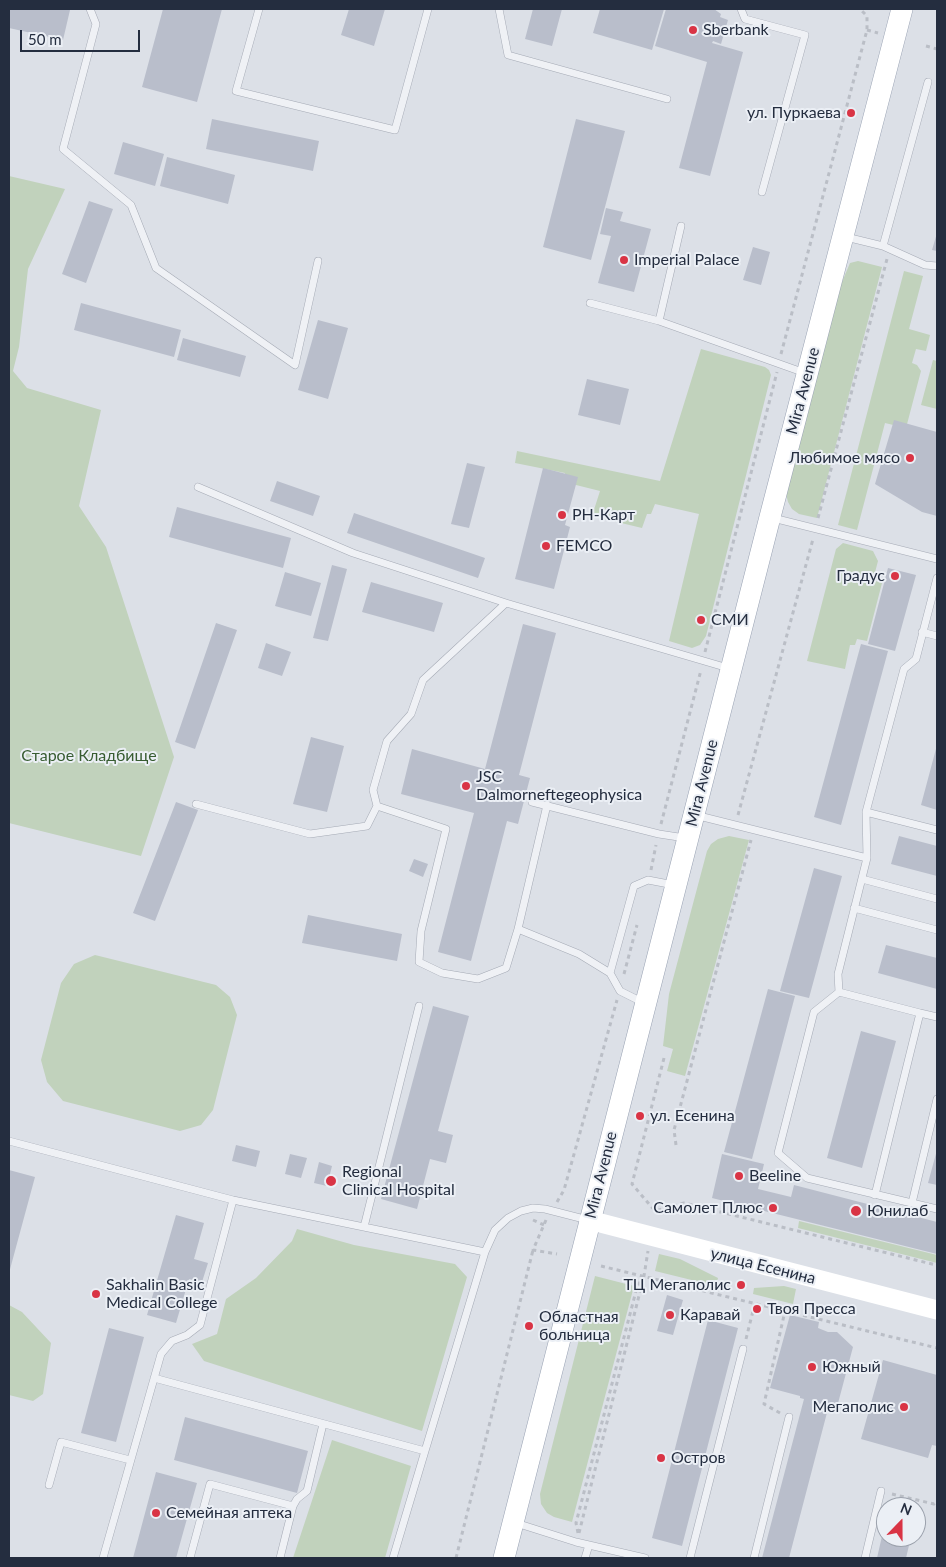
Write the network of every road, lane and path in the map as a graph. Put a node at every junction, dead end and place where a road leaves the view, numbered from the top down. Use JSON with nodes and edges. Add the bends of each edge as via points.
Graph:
{"nodes":[{"id":1,"x":90,"y":9,"type":"edge"},
{"id":2,"x":259,"y":9,"type":"edge"},
{"id":3,"x":428,"y":9,"type":"edge"},
{"id":4,"x":499,"y":9,"type":"edge"},
{"id":5,"x":741,"y":9,"type":"edge"},
{"id":6,"x":860,"y":9,"type":"edge"},
{"id":7,"x":902,"y":9,"type":"edge"},
{"id":8,"x":867,"y":30,"type":"junction"},
{"id":9,"x":880,"y":34,"type":"dead end"},
{"id":10,"x":926,"y":46,"type":"dead end"},
{"id":11,"x":937,"y":49,"type":"edge"},
{"id":12,"x":928,"y":82,"type":"dead end"},
{"id":13,"x":667,"y":99,"type":"dead end"},
{"id":14,"x":762,"y":192,"type":"dead end"},
{"id":15,"x":681,"y":226,"type":"dead end"},
{"id":16,"x":843,"y":236,"type":"junction"},
{"id":17,"x":886,"y":248,"type":"junction"},
{"id":18,"x":318,"y":261,"type":"dead end"},
{"id":19,"x":937,"y":266,"type":"edge"},
{"id":20,"x":590,"y":303,"type":"dead end"},
{"id":21,"x":659,"y":321,"type":"junction"},
{"id":22,"x":779,"y":364,"type":"junction"},
{"id":23,"x":808,"y":374,"type":"junction"},
{"id":24,"x":198,"y":487,"type":"dead end"},
{"id":25,"x":770,"y":517,"type":"junction"},
{"id":26,"x":815,"y":529,"type":"junction"},
{"id":27,"x":937,"y":560,"type":"edge"},
{"id":28,"x":937,"y":578,"type":"edge"},
{"id":29,"x":506,"y":603,"type":"junction"},
{"id":30,"x":922,"y":632,"type":"junction"},
{"id":31,"x":937,"y":636,"type":"edge"},
{"id":32,"x":703,"y":661,"type":"junction"},
{"id":33,"x":731,"y":669,"type":"junction"},
{"id":34,"x":532,"y":802,"type":"dead end"},
{"id":35,"x":196,"y":804,"type":"dead end"},
{"id":36,"x":377,"y":806,"type":"junction"},
{"id":37,"x":547,"y":806,"type":"junction"},
{"id":38,"x":866,"y":812,"type":"junction"},
{"id":39,"x":694,"y":814,"type":"junction"},
{"id":40,"x":736,"y":826,"type":"junction"},
{"id":41,"x":754,"y":830,"type":"junction"},
{"id":42,"x":937,"y":830,"type":"edge"},
{"id":43,"x":659,"y":834,"type":"junction"},
{"id":44,"x":688,"y":838,"type":"junction"},
{"id":45,"x":867,"y":858,"type":"junction"},
{"id":46,"x":862,"y":879,"type":"junction"},
{"id":47,"x":648,"y":880,"type":"junction"},
{"id":48,"x":675,"y":885,"type":"junction"},
{"id":49,"x":937,"y":899,"type":"edge"},
{"id":50,"x":854,"y":908,"type":"junction"},
{"id":51,"x":639,"y":917,"type":"dead end"},
{"id":52,"x":518,"y":929,"type":"junction"},
{"id":53,"x":937,"y":930,"type":"edge"},
{"id":54,"x":610,"y":973,"type":"junction"},
{"id":55,"x":620,"y":991,"type":"junction"},
{"id":56,"x":839,"y":992,"type":"junction"},
{"id":57,"x":645,"y":1004,"type":"junction"},
{"id":58,"x":419,"y":1006,"type":"dead end"},
{"id":59,"x":920,"y":1013,"type":"junction"},
{"id":60,"x":937,"y":1017,"type":"edge"},
{"id":61,"x":664,"y":1058,"type":"dead end"},
{"id":62,"x":937,"y":1099,"type":"edge"},
{"id":63,"x":9,"y":1141,"type":"edge"},
{"id":64,"x":676,"y":1145,"type":"dead end"},
{"id":65,"x":875,"y":1194,"type":"junction"},
{"id":66,"x":233,"y":1200,"type":"junction"},
{"id":67,"x":912,"y":1203,"type":"junction"},
{"id":68,"x":937,"y":1209,"type":"edge"},
{"id":69,"x":551,"y":1211,"type":"junction"},
{"id":70,"x":531,"y":1219,"type":"dead end"},
{"id":71,"x":589,"y":1220,"type":"junction"},
{"id":72,"x":544,"y":1225,"type":"junction"},
{"id":73,"x":364,"y":1227,"type":"junction"},
{"id":74,"x":648,"y":1248,"type":"dead end"},
{"id":75,"x":532,"y":1250,"type":"junction"},
{"id":76,"x":485,"y":1252,"type":"junction"},
{"id":77,"x":558,"y":1254,"type":"dead end"},
{"id":78,"x":936,"y":1265,"type":"dead end"},
{"id":79,"x":601,"y":1266,"type":"dead end"},
{"id":80,"x":644,"y":1276,"type":"junction"},
{"id":81,"x":755,"y":1303,"type":"junction"},
{"id":82,"x":786,"y":1310,"type":"junction"},
{"id":83,"x":937,"y":1310,"type":"edge"},
{"id":84,"x":937,"y":1348,"type":"edge"},
{"id":85,"x":743,"y":1349,"type":"joint"},
{"id":86,"x":154,"y":1378,"type":"junction"},
{"id":87,"x":789,"y":1418,"type":"joint"},
{"id":88,"x":323,"y":1424,"type":"junction"},
{"id":89,"x":425,"y":1451,"type":"junction"},
{"id":90,"x":130,"y":1460,"type":"junction"},
{"id":91,"x":48,"y":1485,"type":"dead end"},
{"id":92,"x":881,"y":1491,"type":"joint"},
{"id":93,"x":937,"y":1502,"type":"edge"},
{"id":94,"x":293,"y":1506,"type":"junction"},
{"id":95,"x":513,"y":1522,"type":"junction"},
{"id":96,"x":576,"y":1542,"type":"junction"},
{"id":97,"x":589,"y":1545,"type":"junction"},
{"id":98,"x":103,"y":1558,"type":"edge"},
{"id":99,"x":190,"y":1558,"type":"edge"},
{"id":100,"x":280,"y":1558,"type":"edge"},
{"id":101,"x":394,"y":1558,"type":"edge"},
{"id":102,"x":456,"y":1558,"type":"edge"},
{"id":103,"x":504,"y":1558,"type":"edge"},
{"id":104,"x":586,"y":1558,"type":"edge"},
{"id":105,"x":646,"y":1558,"type":"edge"},
{"id":106,"x":690,"y":1558,"type":"edge"},
{"id":107,"x":754,"y":1558,"type":"edge"},
{"id":108,"x":864,"y":1558,"type":"edge"}],
"edges":[{"from":1,"to":18,"type":"lane","via":[[96,24],[63,149],[131,205],[156,268],[295,365]]},
{"from":2,"to":3,"type":"lane","via":[[236,92],[395,130]]},
{"from":4,"to":13,"type":"lane","via":[[508,55]]},
{"from":5,"to":14,"type":"lane","via":[[745,19],[804,35]]},
{"from":6,"to":8,"type":"path","via":[[867,16]]},
{"from":7,"to":16,"type":"main road","name":"Mira Avenue"},
{"from":8,"to":9,"type":"path"},
{"from":8,"to":22,"type":"path"},
{"from":10,"to":11,"type":"path"},
{"from":12,"to":17,"type":"lane"},
{"from":15,"to":21,"type":"lane"},
{"from":16,"to":17,"type":"lane"},
{"from":16,"to":23,"type":"main road","name":"Mira Avenue"},
{"from":17,"to":19,"type":"lane","via":[[925,265]]},
{"from":17,"to":26,"type":"path"},
{"from":20,"to":21,"type":"lane"},
{"from":21,"to":22,"type":"lane"},
{"from":22,"to":23,"type":"lane"},
{"from":22,"to":32,"type":"path"},
{"from":23,"to":25,"type":"main road","name":"Mira Avenue"},
{"from":24,"to":29,"type":"lane","via":[[353,553]]},
{"from":25,"to":26,"type":"lane"},
{"from":25,"to":33,"type":"main road","name":"Mira Avenue"},
{"from":26,"to":27,"type":"lane"},
{"from":26,"to":40,"type":"path"},
{"from":28,"to":30,"type":"lane"},
{"from":29,"to":32,"type":"lane"},
{"from":29,"to":36,"type":"lane","via":[[423,680],[410,714],[387,741],[373,790]]},
{"from":30,"to":31,"type":"lane"},
{"from":30,"to":38,"type":"lane","via":[[916,659],[904,669]]},
{"from":32,"to":33,"type":"lane"},
{"from":32,"to":43,"type":"path"},
{"from":33,"to":39,"type":"main road","name":"Mira Avenue"},
{"from":34,"to":37,"type":"lane"},
{"from":35,"to":36,"type":"lane","via":[[310,834],[367,826]]},
{"from":36,"to":52,"type":"lane","via":[[446,829],[421,931],[419,962],[442,973],[478,979],[506,968]]},
{"from":37,"to":43,"type":"lane"},
{"from":37,"to":52,"type":"lane"},
{"from":38,"to":42,"type":"lane"},
{"from":38,"to":45,"type":"lane"},
{"from":39,"to":40,"type":"lane"},
{"from":39,"to":44,"type":"main road","name":"Mira Avenue"},
{"from":40,"to":41,"type":"lane"},
{"from":41,"to":45,"type":"lane"},
{"from":41,"to":64,"type":"path","via":[[674,1130]]},
{"from":43,"to":44,"type":"lane"},
{"from":43,"to":47,"type":"path"},
{"from":44,"to":48,"type":"main road","name":"Mira Avenue"},
{"from":45,"to":46,"type":"lane"},
{"from":46,"to":49,"type":"lane"},
{"from":46,"to":50,"type":"lane"},
{"from":47,"to":48,"type":"lane"},
{"from":47,"to":54,"type":"lane","via":[[634,886]]},
{"from":48,"to":57,"type":"main road","name":"Mira Avenue"},
{"from":50,"to":53,"type":"lane"},
{"from":50,"to":56,"type":"lane","via":[[838,974]]},
{"from":51,"to":55,"type":"path"},
{"from":52,"to":54,"type":"lane","via":[[579,954]]},
{"from":54,"to":55,"type":"lane"},
{"from":55,"to":57,"type":"lane"},
{"from":55,"to":69,"type":"path","via":[[564,1190]]},
{"from":56,"to":59,"type":"lane"},
{"from":56,"to":65,"type":"lane","via":[[814,1012],[778,1153],[807,1178]]},
{"from":57,"to":71,"type":"main road","name":"Mira Avenue"},
{"from":58,"to":73,"type":"lane"},
{"from":59,"to":60,"type":"lane"},
{"from":59,"to":65,"type":"lane"},
{"from":61,"to":78,"type":"path","via":[[632,1184],[654,1211],[684,1203]]},
{"from":62,"to":67,"type":"lane"},
{"from":63,"to":66,"type":"lane"},
{"from":65,"to":67,"type":"lane"},
{"from":66,"to":73,"type":"lane"},
{"from":66,"to":86,"type":"lane","via":[[200,1325],[172,1341],[162,1354]]},
{"from":67,"to":68,"type":"lane"},
{"from":69,"to":71,"type":"lane"},
{"from":69,"to":72,"type":"path"},
{"from":69,"to":76,"type":"lane","via":[[533,1208],[508,1218],[495,1230]]},
{"from":70,"to":72,"type":"path"},
{"from":71,"to":83,"type":"street","name":"улица Есенина"},
{"from":71,"to":95,"type":"main road","name":"Mira Avenue"},
{"from":72,"to":75,"type":"path"},
{"from":73,"to":76,"type":"lane"},
{"from":74,"to":80,"type":"path"},
{"from":75,"to":77,"type":"path"},
{"from":75,"to":102,"type":"path"},
{"from":76,"to":89,"type":"lane"},
{"from":79,"to":80,"type":"path"},
{"from":80,"to":81,"type":"path"},
{"from":80,"to":96,"type":"path"},
{"from":81,"to":82,"type":"path"},
{"from":81,"to":85,"type":"path"},
{"from":82,"to":84,"type":"path"},
{"from":82,"to":87,"type":"path","via":[[764,1404]]},
{"from":85,"to":106,"type":"lane"},
{"from":86,"to":88,"type":"lane"},
{"from":86,"to":90,"type":"lane"},
{"from":87,"to":107,"type":"lane"},
{"from":88,"to":89,"type":"lane"},
{"from":88,"to":94,"type":"lane","via":[[307,1491]]},
{"from":89,"to":101,"type":"lane"},
{"from":90,"to":91,"type":"lane","via":[[60,1442]]},
{"from":90,"to":98,"type":"lane"},
{"from":92,"to":93,"type":"path","via":[[934,1504]]},
{"from":92,"to":108,"type":"lane"},
{"from":94,"to":99,"type":"lane","via":[[210,1484]]},
{"from":94,"to":100,"type":"lane"},
{"from":95,"to":96,"type":"lane"},
{"from":95,"to":103,"type":"main road","name":"Mira Avenue"},
{"from":96,"to":97,"type":"lane"},
{"from":97,"to":104,"type":"lane"},
{"from":97,"to":105,"type":"lane"}]}
